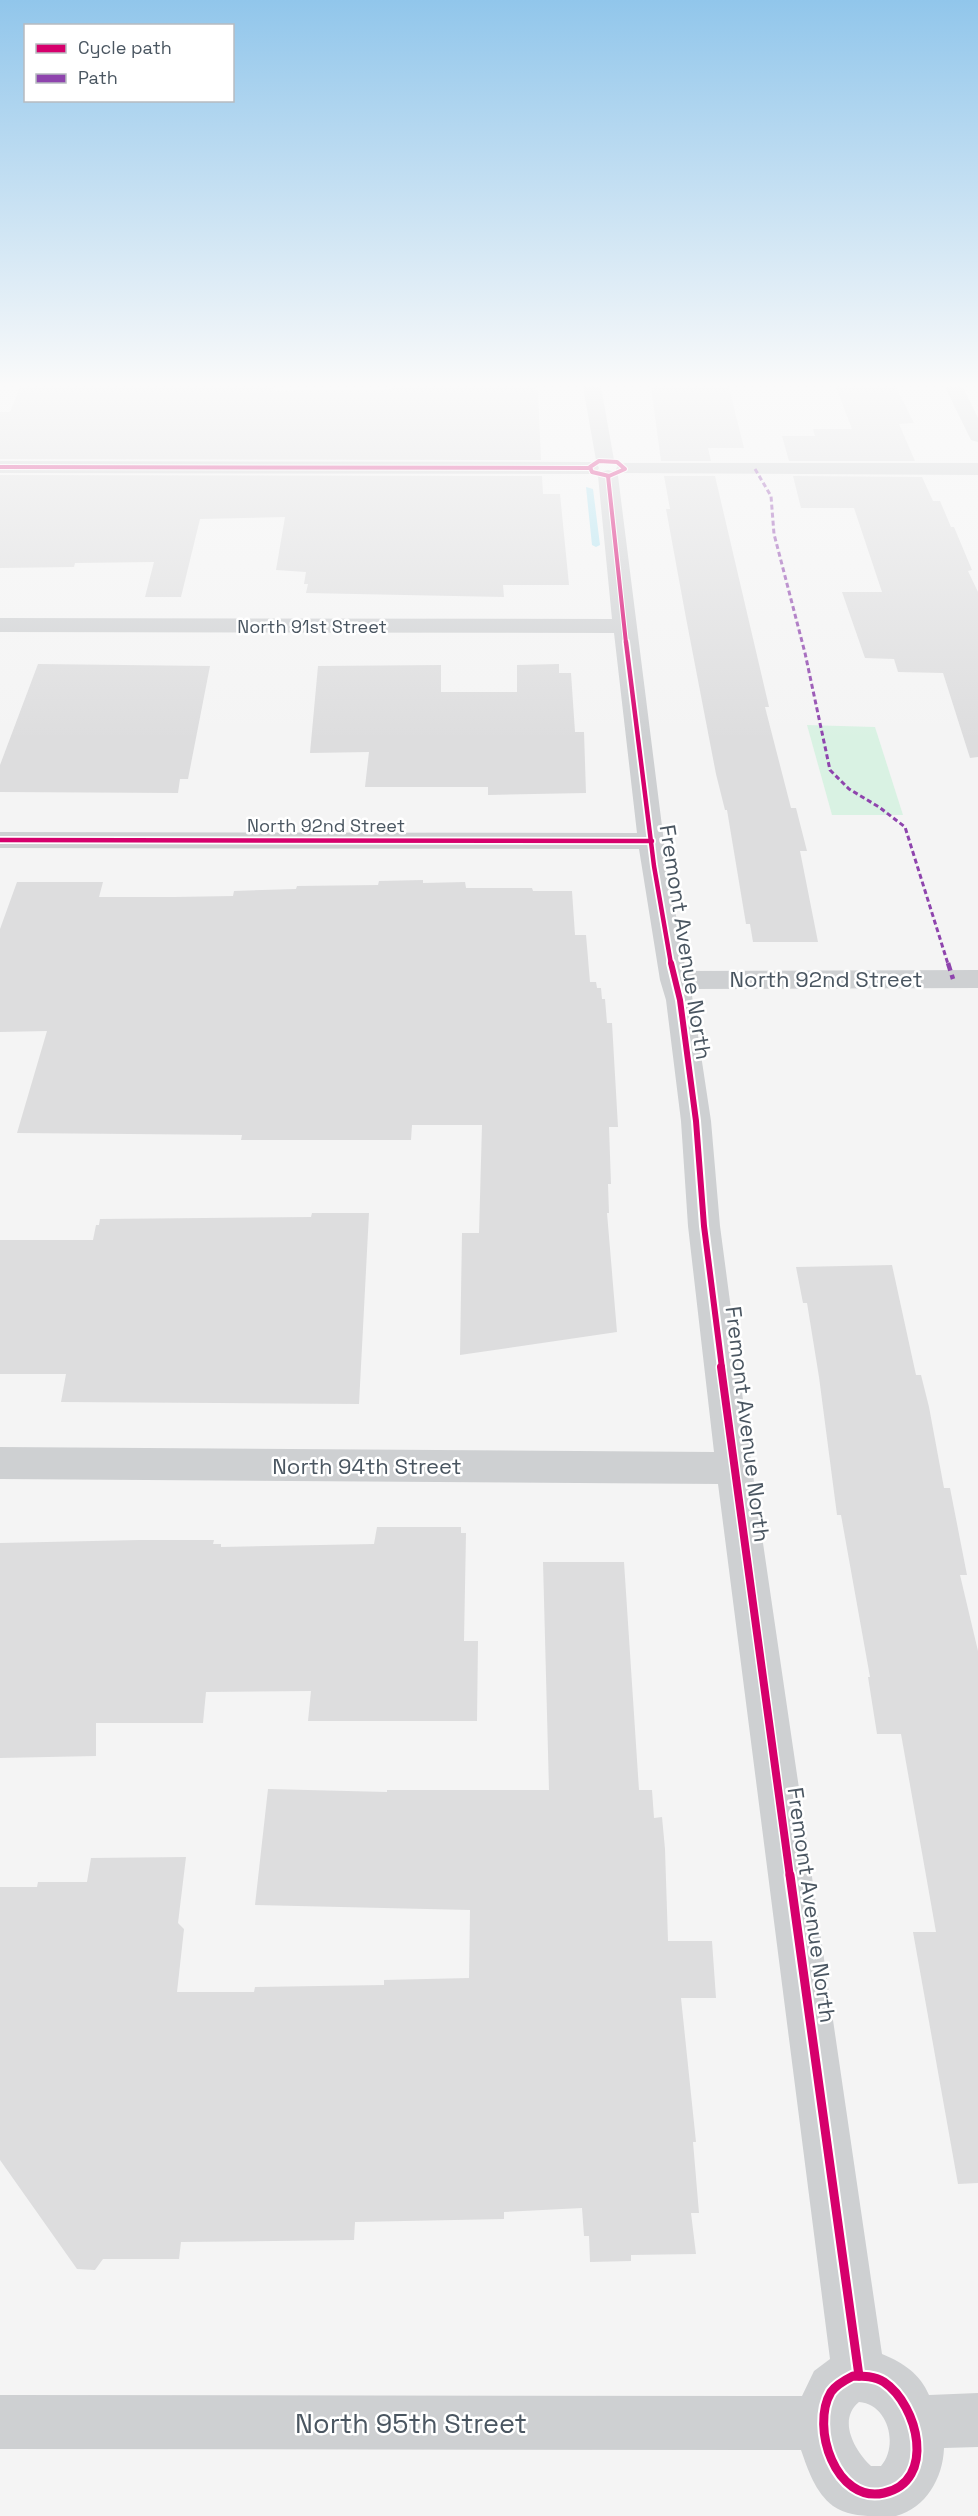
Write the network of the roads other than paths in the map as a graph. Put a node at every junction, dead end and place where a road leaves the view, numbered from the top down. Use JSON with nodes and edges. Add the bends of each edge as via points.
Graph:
{"nodes":[{"id":1,"x":611,"y":504,"type":"edge"},
{"id":2,"x":0,"y":625,"type":"edge"},
{"id":3,"x":624,"y":626,"type":"junction"},
{"id":4,"x":0,"y":840,"type":"edge"},
{"id":5,"x":651,"y":841,"type":"junction"},
{"id":6,"x":978,"y":979,"type":"edge"},
{"id":7,"x":674,"y":980,"type":"junction"},
{"id":8,"x":0,"y":1463,"type":"edge"},
{"id":9,"x":734,"y":1468,"type":"junction"},
{"id":10,"x":859,"y":2376,"type":"junction"},
{"id":11,"x":978,"y":2420,"type":"edge"},
{"id":12,"x":0,"y":2422,"type":"edge"},
{"id":13,"x":823,"y":2423,"type":"junction"},
{"id":14,"x":915,"y":2423,"type":"junction"},
{"id":15,"x":876,"y":2505,"type":"edge"}],
"edges":[{"from":1,"to":3,"type":"street","name":"Fremont Avenue North"},
{"from":2,"to":3,"type":"street","name":"North 91st Street"},
{"from":3,"to":5,"type":"street","name":"Fremont Avenue North"},
{"from":4,"to":5,"type":"street","name":"North 92nd Street"},
{"from":5,"to":7,"type":"street","name":"Fremont Avenue North"},
{"from":6,"to":7,"type":"street","name":"North 92nd Street"},
{"from":7,"to":9,"type":"street","name":"Fremont Avenue North","via":[[696,1121],[704,1226]]},
{"from":8,"to":9,"type":"street","name":"North 94th Street"},
{"from":9,"to":10,"type":"street","name":"Fremont Avenue North"},
{"from":10,"to":13,"type":"street","via":[[852,2376],[829,2394]]},
{"from":10,"to":14,"type":"street","via":[[882,2380],[896,2391]]},
{"from":11,"to":14,"type":"street"},
{"from":12,"to":13,"type":"street","name":"North 95th Street"},
{"from":13,"to":15,"type":"street","via":[[827,2452],[836,2469]]},
{"from":14,"to":15,"type":"street","via":[[917,2450],[910,2476],[883,2493]]}]}
